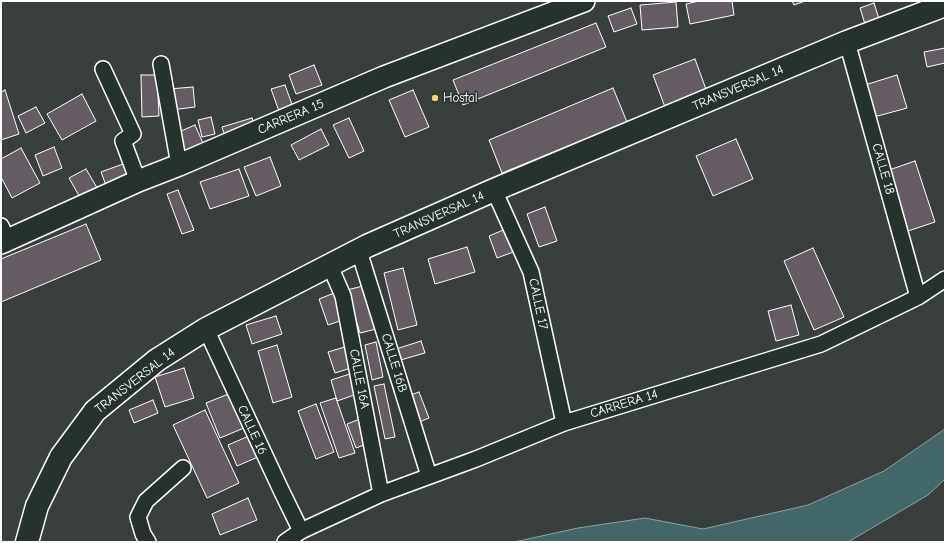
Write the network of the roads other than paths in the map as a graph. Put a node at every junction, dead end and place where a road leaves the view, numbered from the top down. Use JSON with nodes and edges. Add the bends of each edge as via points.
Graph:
{"nodes":[{"id":1,"x":584,"y":1,"type":"edge"},
{"id":2,"x":945,"y":5,"type":"edge"},
{"id":3,"x":847,"y":42,"type":"junction"},
{"id":4,"x":161,"y":64,"type":"dead end"},
{"id":5,"x":103,"y":69,"type":"dead end"},
{"id":6,"x":179,"y":165,"type":"junction"},
{"id":7,"x":138,"y":181,"type":"junction"},
{"id":8,"x":494,"y":190,"type":"junction"},
{"id":9,"x":3,"y":236,"type":"edge"},
{"id":10,"x":359,"y":250,"type":"junction"},
{"id":11,"x":330,"y":266,"type":"junction"},
{"id":12,"x":945,"y":279,"type":"edge"},
{"id":13,"x":918,"y":297,"type":"junction"},
{"id":14,"x":206,"y":330,"type":"junction"},
{"id":15,"x":564,"y":423,"type":"junction"},
{"id":16,"x":183,"y":468,"type":"dead end"},
{"id":17,"x":428,"y":476,"type":"junction"},
{"id":18,"x":380,"y":494,"type":"junction"},
{"id":19,"x":301,"y":531,"type":"junction"},
{"id":20,"x":27,"y":542,"type":"edge"},
{"id":21,"x":148,"y":542,"type":"edge"},
{"id":22,"x":285,"y":542,"type":"edge"}],
"edges":[{"from":1,"to":6,"type":"street","name":"CARRERA 15","via":[[384,77]]},
{"from":2,"to":3,"type":"highway","name":"TRANSVERSAL 14"},
{"from":3,"to":8,"type":"highway","name":"TRANSVERSAL 14"},
{"from":3,"to":13,"type":"street","name":"CALLE 18"},
{"from":4,"to":6,"type":"street"},
{"from":5,"to":7,"type":"street","via":[[133,134],[123,141]]},
{"from":6,"to":7,"type":"street","name":"CARRERA 15"},
{"from":7,"to":9,"type":"street","name":"CARRERA 15"},
{"from":8,"to":10,"type":"highway","name":"TRANSVERSAL 14"},
{"from":8,"to":15,"type":"street","name":"CALLE 17","via":[[531,272]]},
{"from":10,"to":11,"type":"highway","name":"TRANSVERSAL 14"},
{"from":10,"to":17,"type":"street","name":"CALLE 16B"},
{"from":11,"to":14,"type":"highway","name":"TRANSVERSAL 14"},
{"from":11,"to":18,"type":"street","name":"CALLE 16A","via":[[343,296]]},
{"from":12,"to":13,"type":"street","name":"CARRERA 14"},
{"from":13,"to":15,"type":"street","name":"CARRERA 14","via":[[821,344]]},
{"from":14,"to":19,"type":"street","name":"CALLE 16"},
{"from":14,"to":20,"type":"highway","name":"TRANSVERSAL 14","via":[[157,360],[96,410],[61,457],[37,506]]},
{"from":15,"to":17,"type":"street","name":"CARRERA 14"},
{"from":16,"to":21,"type":"street","via":[[146,501],[138,517]]},
{"from":17,"to":18,"type":"street","name":"CARRERA 14"},
{"from":18,"to":19,"type":"street","name":"CARRERA 14"},
{"from":19,"to":22,"type":"street","name":"CARRERA 14"}]}
